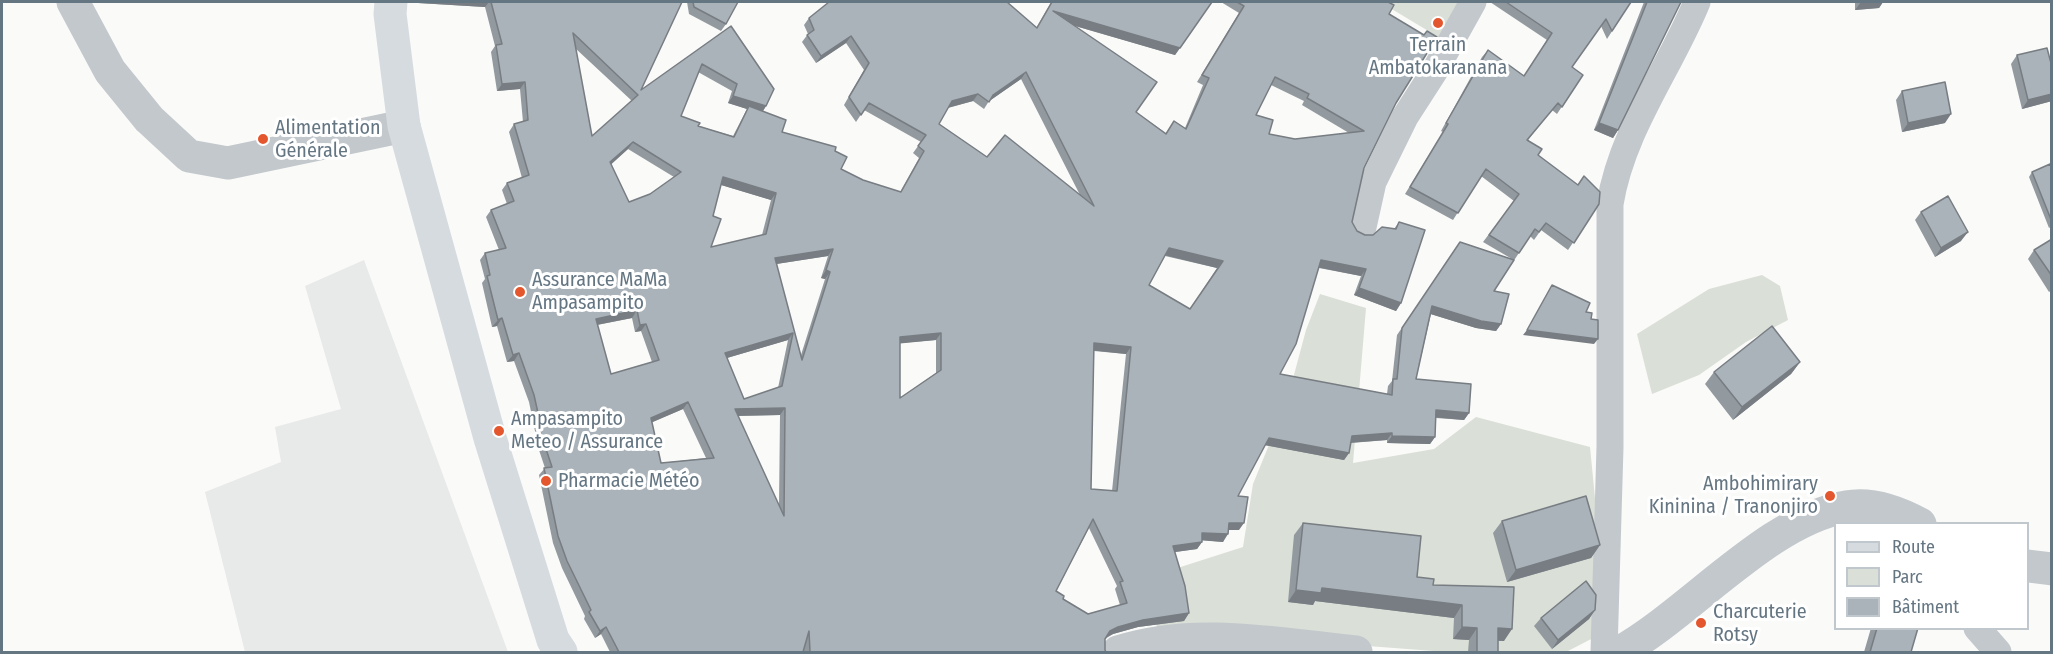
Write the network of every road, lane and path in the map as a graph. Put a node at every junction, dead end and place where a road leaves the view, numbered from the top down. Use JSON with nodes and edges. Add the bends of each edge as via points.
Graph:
{"nodes":[{"id":1,"x":73,"y":2,"type":"edge"},
{"id":2,"x":391,"y":2,"type":"edge"},
{"id":3,"x":1473,"y":2,"type":"edge"},
{"id":4,"x":1697,"y":2,"type":"edge"},
{"id":5,"x":404,"y":126,"type":"junction"},
{"id":6,"x":1363,"y":228,"type":"dead end"},
{"id":7,"x":1847,"y":506,"type":"junction"},
{"id":8,"x":1873,"y":522,"type":"edge"},
{"id":9,"x":1916,"y":522,"type":"edge"},
{"id":10,"x":2029,"y":566,"type":"edge"},
{"id":11,"x":2052,"y":569,"type":"edge"},
{"id":12,"x":1979,"y":630,"type":"edge"},
{"id":13,"x":561,"y":652,"type":"edge"},
{"id":14,"x":1118,"y":652,"type":"edge"},
{"id":15,"x":1356,"y":652,"type":"edge"},
{"id":16,"x":1604,"y":652,"type":"edge"},
{"id":17,"x":1620,"y":652,"type":"edge"},
{"id":18,"x":1998,"y":652,"type":"edge"}],
"edges":[{"from":1,"to":5,"type":"street","via":[[110,71],[149,119],[189,156],[228,163]]},
{"from":2,"to":5,"type":"main road"},
{"from":3,"to":6,"type":"street","via":[[1405,117],[1373,182]]},
{"from":4,"to":16,"type":"street","via":[[1644,106],[1614,176],[1610,204],[1610,447]]},
{"from":5,"to":13,"type":"main road","via":[[490,438],[553,640]]},
{"from":7,"to":8,"type":"street"},
{"from":7,"to":9,"type":"street","via":[[1871,506]]},
{"from":7,"to":17,"type":"street","via":[[1778,535],[1652,633]]},
{"from":10,"to":11,"type":"street"},
{"from":12,"to":18,"type":"street"},
{"from":14,"to":15,"type":"street","via":[[1144,644],[1224,639]]}]}
